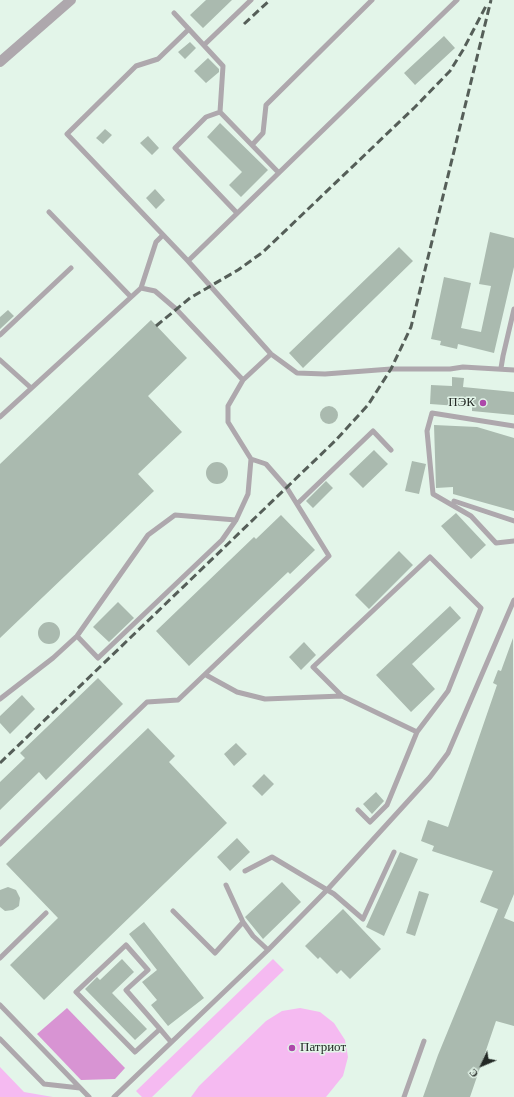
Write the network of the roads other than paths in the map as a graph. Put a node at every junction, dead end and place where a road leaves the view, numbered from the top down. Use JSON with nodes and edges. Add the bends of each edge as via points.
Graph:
{"nodes":[{"id":1,"x":71,"y":0,"type":"edge"},
{"id":2,"x":251,"y":0,"type":"edge"},
{"id":3,"x":372,"y":0,"type":"edge"},
{"id":4,"x":457,"y":0,"type":"edge"},
{"id":5,"x":174,"y":13,"type":"dead end"},
{"id":6,"x":189,"y":29,"type":"junction"},
{"id":7,"x":204,"y":45,"type":"junction"},
{"id":8,"x":0,"y":62,"type":"edge"},
{"id":9,"x":220,"y":112,"type":"junction"},
{"id":10,"x":252,"y":145,"type":"junction"},
{"id":11,"x":278,"y":172,"type":"junction"},
{"id":12,"x":49,"y":212,"type":"dead end"},
{"id":13,"x":237,"y":213,"type":"junction"},
{"id":14,"x":163,"y":235,"type":"junction"},
{"id":15,"x":188,"y":261,"type":"junction"},
{"id":16,"x":71,"y":268,"type":"dead end"},
{"id":17,"x":141,"y":288,"type":"junction"},
{"id":18,"x":131,"y":297,"type":"junction"},
{"id":19,"x":514,"y":309,"type":"edge"},
{"id":20,"x":0,"y":335,"type":"edge"},
{"id":21,"x":271,"y":354,"type":"junction"},
{"id":22,"x":0,"y":360,"type":"edge"},
{"id":23,"x":501,"y":368,"type":"junction"},
{"id":24,"x":514,"y":370,"type":"edge"},
{"id":25,"x":243,"y":380,"type":"junction"},
{"id":26,"x":30,"y":388,"type":"junction"},
{"id":27,"x":0,"y":417,"type":"edge"},
{"id":28,"x":514,"y":426,"type":"edge"},
{"id":29,"x":391,"y":450,"type":"dead end"},
{"id":30,"x":251,"y":459,"type":"junction"},
{"id":31,"x":454,"y":501,"type":"dead end"},
{"id":32,"x":297,"y":504,"type":"junction"},
{"id":33,"x":236,"y":520,"type":"junction"},
{"id":34,"x":514,"y":521,"type":"edge"},
{"id":35,"x":514,"y":541,"type":"edge"},
{"id":36,"x":514,"y":600,"type":"edge"},
{"id":37,"x":77,"y":636,"type":"junction"},
{"id":38,"x":206,"y":674,"type":"junction"},
{"id":39,"x":342,"y":696,"type":"junction"},
{"id":40,"x":0,"y":699,"type":"edge"},
{"id":41,"x":416,"y":732,"type":"junction"},
{"id":42,"x":358,"y":810,"type":"dead end"},
{"id":43,"x":0,"y":844,"type":"edge"},
{"id":44,"x":394,"y":852,"type":"dead end"},
{"id":45,"x":245,"y":871,"type":"dead end"},
{"id":46,"x":226,"y":885,"type":"dead end"},
{"id":47,"x":327,"y":890,"type":"junction"},
{"id":48,"x":173,"y":911,"type":"dead end"},
{"id":49,"x":46,"y":913,"type":"dead end"},
{"id":50,"x":243,"y":922,"type":"junction"},
{"id":51,"x":268,"y":950,"type":"junction"},
{"id":52,"x":0,"y":958,"type":"edge"},
{"id":53,"x":0,"y":1005,"type":"edge"},
{"id":54,"x":160,"y":1029,"type":"junction"},
{"id":55,"x":0,"y":1039,"type":"edge"},
{"id":56,"x":424,"y":1041,"type":"dead end"},
{"id":57,"x":171,"y":1042,"type":"junction"},
{"id":58,"x":80,"y":1088,"type":"junction"},
{"id":59,"x":88,"y":1097,"type":"edge"},
{"id":60,"x":114,"y":1097,"type":"edge"},
{"id":61,"x":404,"y":1097,"type":"edge"}],
"edges":[{"from":1,"to":8,"type":"street"},
{"from":2,"to":7,"type":"lane"},
{"from":3,"to":10,"type":"lane","via":[[266,105],[263,133]]},
{"from":4,"to":11,"type":"lane"},
{"from":5,"to":6,"type":"lane"},
{"from":6,"to":7,"type":"lane"},
{"from":6,"to":14,"type":"lane","via":[[158,59],[136,66],[67,134]]},
{"from":7,"to":9,"type":"lane","via":[[223,66]]},
{"from":9,"to":10,"type":"lane"},
{"from":9,"to":13,"type":"lane","via":[[206,118],[175,148]]},
{"from":10,"to":11,"type":"lane"},
{"from":11,"to":13,"type":"lane"},
{"from":12,"to":18,"type":"lane"},
{"from":13,"to":15,"type":"lane"},
{"from":14,"to":15,"type":"lane"},
{"from":14,"to":17,"type":"lane","via":[[156,242]]},
{"from":15,"to":21,"type":"lane"},
{"from":16,"to":20,"type":"lane"},
{"from":17,"to":18,"type":"lane"},
{"from":17,"to":25,"type":"lane","via":[[155,291],[176,309]]},
{"from":18,"to":26,"type":"lane"},
{"from":19,"to":23,"type":"lane"},
{"from":21,"to":23,"type":"lane","via":[[297,373]]},
{"from":21,"to":25,"type":"lane"},
{"from":22,"to":26,"type":"lane"},
{"from":23,"to":24,"type":"lane"},
{"from":25,"to":30,"type":"lane","via":[[228,406],[228,422]]},
{"from":26,"to":27,"type":"lane"},
{"from":28,"to":35,"type":"lane","via":[[432,412],[427,431],[433,494],[471,516],[496,543]]},
{"from":29,"to":32,"type":"lane","via":[[372,431]]},
{"from":30,"to":32,"type":"lane","via":[[266,464]]},
{"from":30,"to":33,"type":"lane","via":[[248,494]]},
{"from":31,"to":34,"type":"lane"},
{"from":32,"to":38,"type":"lane","via":[[329,556]]},
{"from":33,"to":37,"type":"lane","via":[[174,515],[148,535]]},
{"from":33,"to":37,"type":"lane","via":[[222,540],[98,658]]},
{"from":36,"to":47,"type":"lane","via":[[448,752],[430,777]]},
{"from":37,"to":40,"type":"lane"},
{"from":38,"to":39,"type":"lane","via":[[237,692],[265,699]]},
{"from":38,"to":43,"type":"lane","via":[[178,700],[147,702]]},
{"from":39,"to":41,"type":"lane"},
{"from":39,"to":41,"type":"lane","via":[[313,667],[430,557],[481,608],[448,691]]},
{"from":41,"to":42,"type":"lane","via":[[387,805],[370,822]]},
{"from":44,"to":47,"type":"lane","via":[[364,919]]},
{"from":45,"to":47,"type":"lane","via":[[272,857]]},
{"from":46,"to":50,"type":"lane"},
{"from":47,"to":51,"type":"lane"},
{"from":48,"to":50,"type":"lane","via":[[215,953]]},
{"from":49,"to":52,"type":"lane"},
{"from":50,"to":51,"type":"lane"},
{"from":51,"to":57,"type":"lane"},
{"from":53,"to":58,"type":"lane"},
{"from":54,"to":54,"type":"lane","via":[[126,990],[148,970],[126,945],[76,992],[135,1052]]},
{"from":54,"to":57,"type":"lane"},
{"from":55,"to":58,"type":"lane","via":[[44,1084]]},
{"from":56,"to":61,"type":"lane"},
{"from":57,"to":60,"type":"lane"},
{"from":58,"to":59,"type":"lane"}]}
